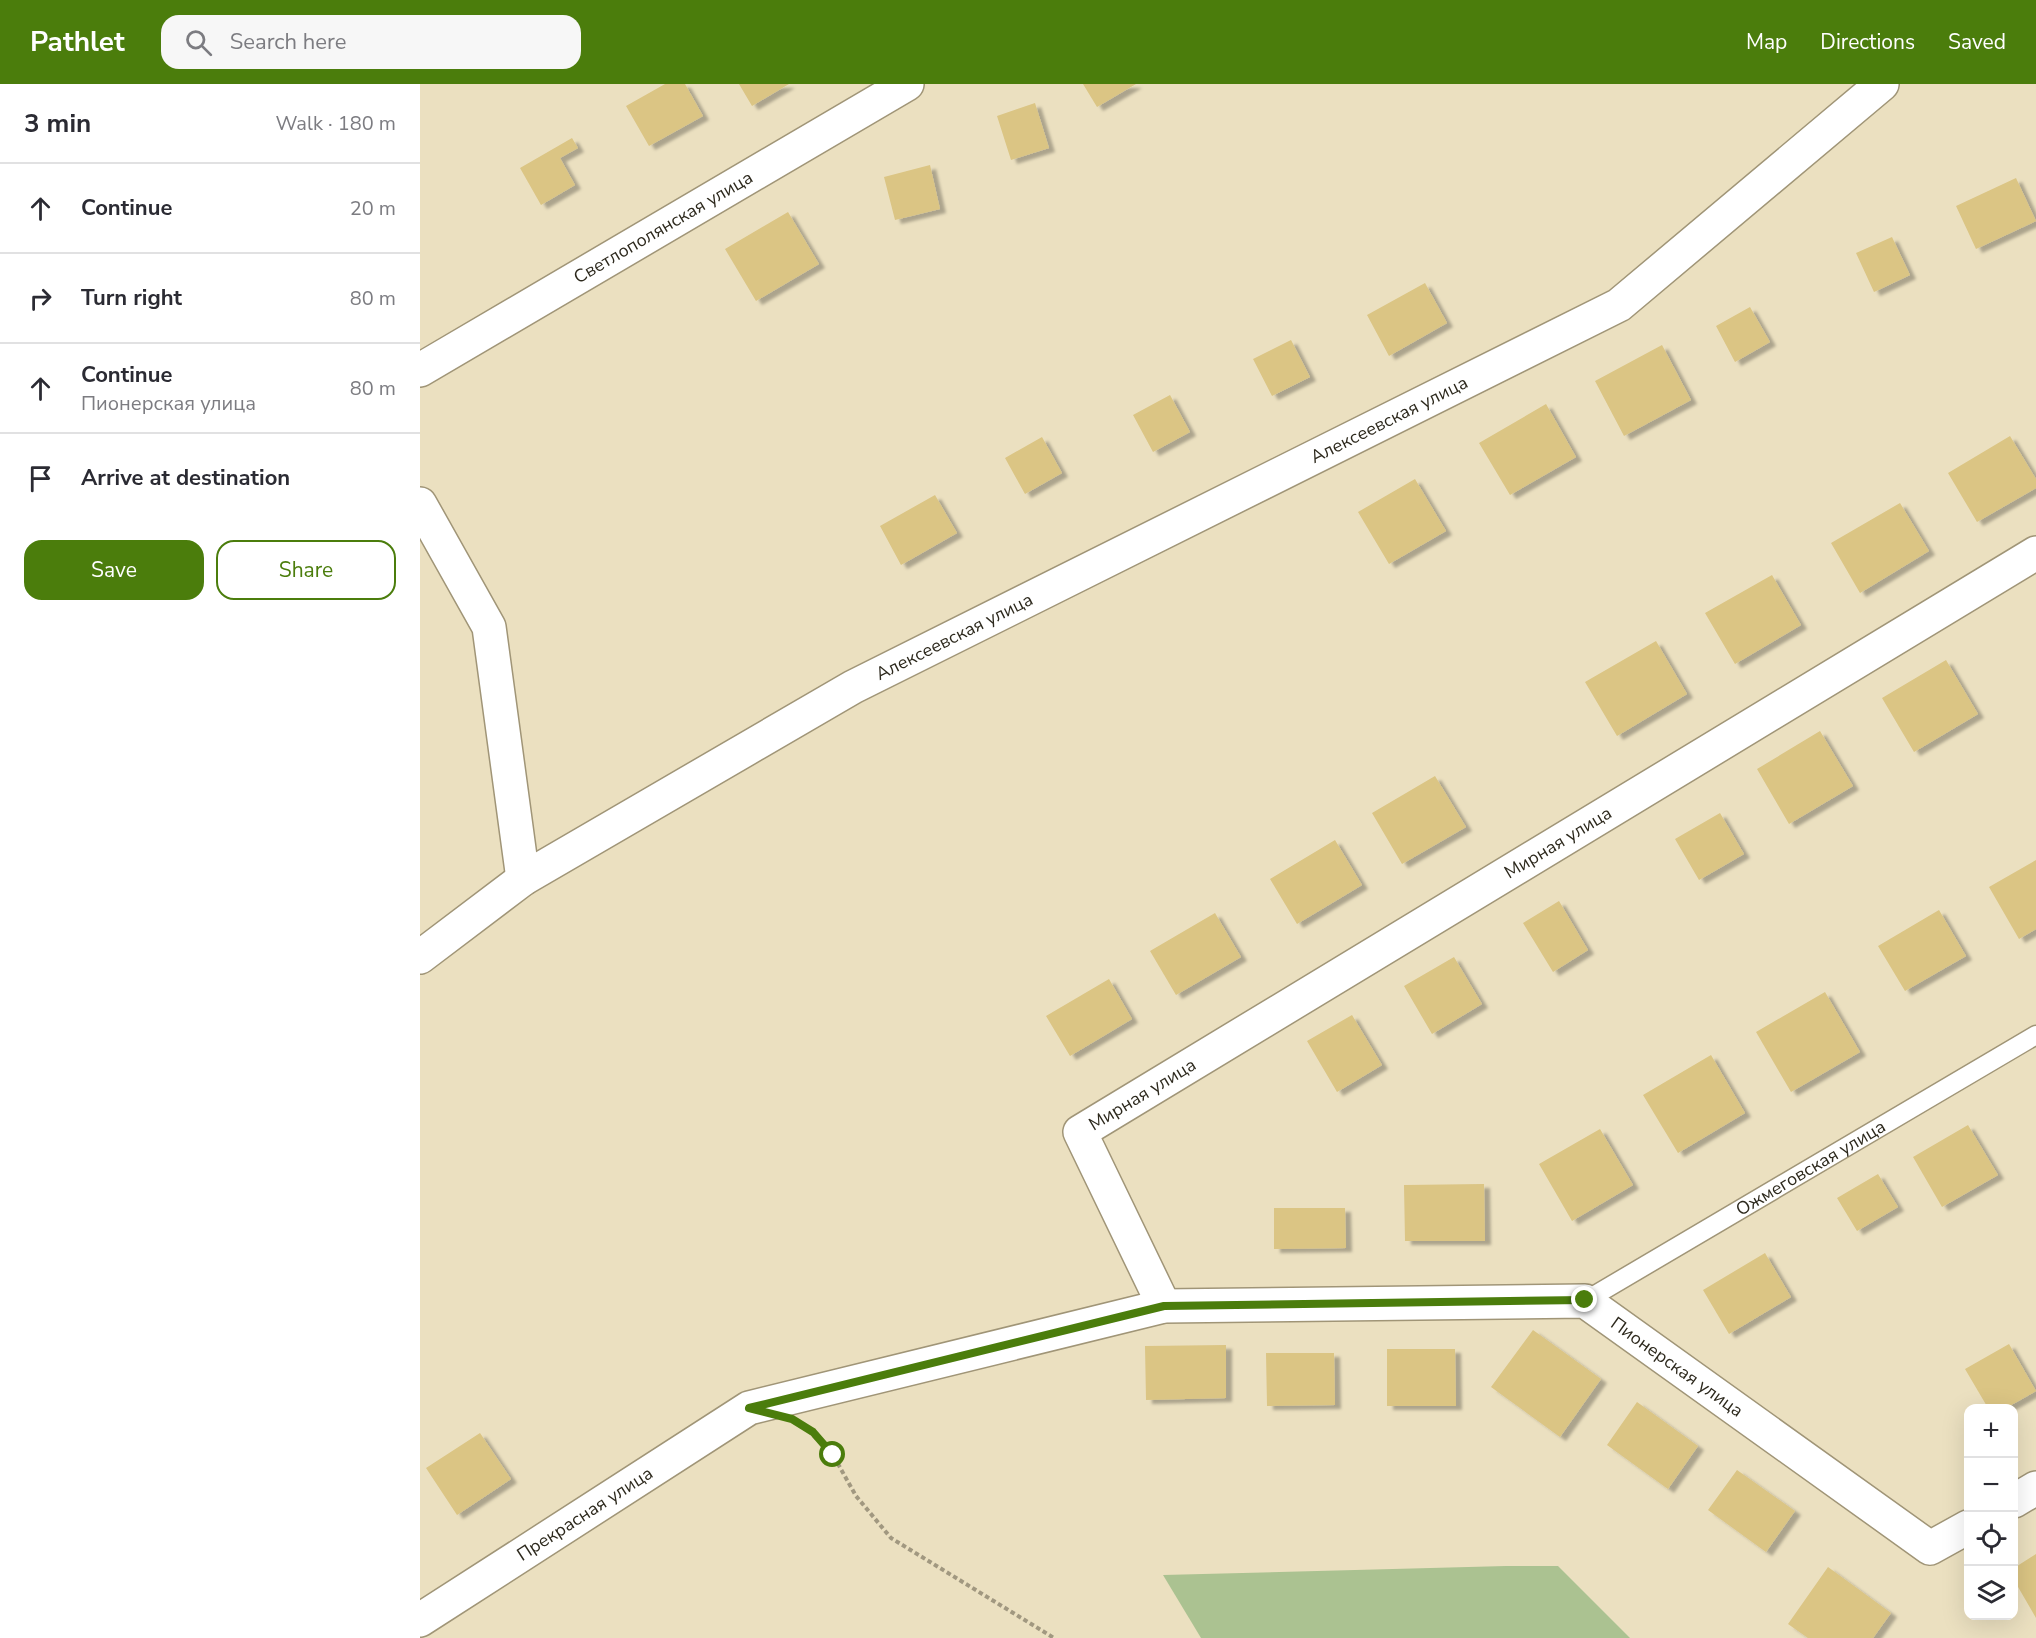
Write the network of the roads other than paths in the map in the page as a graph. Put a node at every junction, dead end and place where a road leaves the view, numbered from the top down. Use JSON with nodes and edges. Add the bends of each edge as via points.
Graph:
{"nodes":[{"id":1,"x":907,"y":84,"type":"edge"},
{"id":2,"x":1882,"y":84,"type":"edge"},
{"id":3,"x":420,"y":370,"type":"edge"},
{"id":4,"x":420,"y":504,"type":"edge"},
{"id":5,"x":2036,"y":554,"type":"edge"},
{"id":6,"x":523,"y":879,"type":"junction"},
{"id":7,"x":420,"y":957,"type":"edge"},
{"id":8,"x":2036,"y":1035,"type":"edge"},
{"id":9,"x":1585,"y":1300,"type":"junction"},
{"id":10,"x":1164,"y":1306,"type":"junction"},
{"id":11,"x":2036,"y":1488,"type":"edge"},
{"id":12,"x":2018,"y":1498,"type":"edge"},
{"id":13,"x":1964,"y":1529,"type":"edge"},
{"id":14,"x":420,"y":1620,"type":"edge"}],
"edges":[{"from":1,"to":3,"type":"street","name":"Светлополянская улица"},
{"from":2,"to":6,"type":"street","name":"Алексеевская улица","via":[[1619,305],[853,687]]},
{"from":4,"to":6,"type":"street","via":[[489,627]]},
{"from":5,"to":10,"type":"street","name":"Мирная улица","via":[[1080,1132]]},
{"from":6,"to":7,"type":"street","name":"Алексеевская улица"},
{"from":8,"to":9,"type":"lane","name":"Ожмеговская улица"},
{"from":9,"to":10,"type":"street"},
{"from":9,"to":13,"type":"street","name":"Пионерская улица","via":[[1930,1548]]},
{"from":10,"to":14,"type":"street","name":"Прекрасная улица","via":[[749,1408]]},
{"from":11,"to":12,"type":"street"}]}
